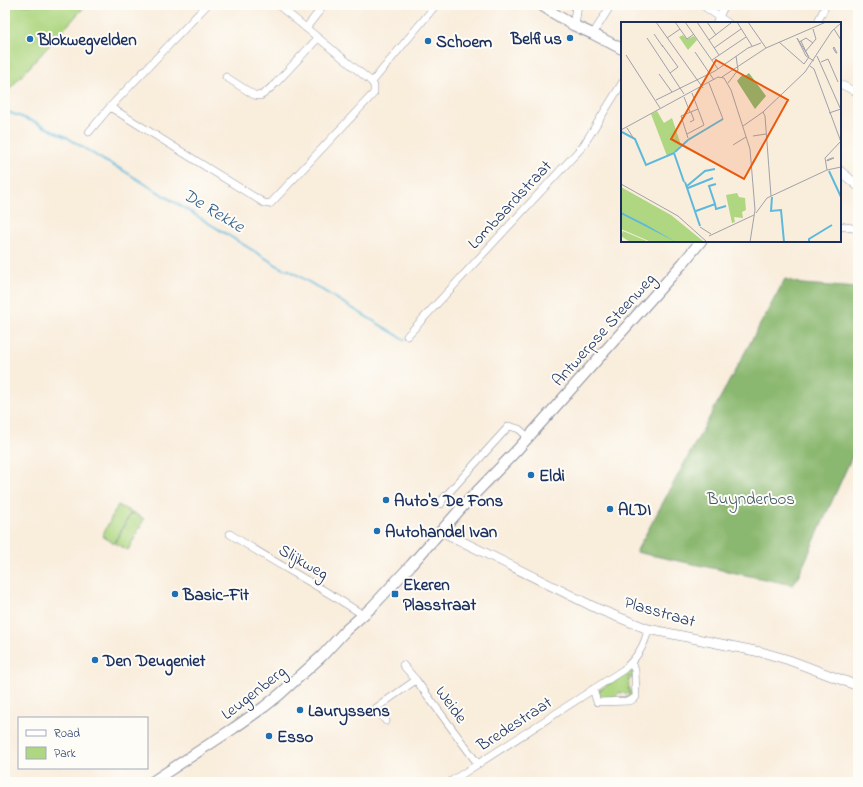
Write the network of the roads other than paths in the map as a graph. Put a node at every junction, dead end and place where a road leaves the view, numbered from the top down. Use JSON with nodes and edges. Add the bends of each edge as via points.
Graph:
{"nodes":[{"id":1,"x":207,"y":5,"type":"edge"},
{"id":2,"x":278,"y":5,"type":"edge"},
{"id":3,"x":324,"y":5,"type":"edge"},
{"id":4,"x":436,"y":5,"type":"edge"},
{"id":5,"x":541,"y":5,"type":"edge"},
{"id":6,"x":576,"y":5,"type":"edge"},
{"id":7,"x":611,"y":5,"type":"edge"},
{"id":8,"x":702,"y":5,"type":"edge"},
{"id":9,"x":726,"y":5,"type":"edge"},
{"id":10,"x":826,"y":5,"type":"edge"},
{"id":11,"x":717,"y":20,"type":"edge"},
{"id":12,"x":818,"y":22,"type":"edge"},
{"id":13,"x":574,"y":25,"type":"junction"},
{"id":14,"x":306,"y":28,"type":"junction"},
{"id":15,"x":593,"y":34,"type":"junction"},
{"id":16,"x":318,"y":38,"type":"junction"},
{"id":17,"x":621,"y":48,"type":"edge"},
{"id":18,"x":226,"y":77,"type":"dead end"},
{"id":19,"x":372,"y":82,"type":"junction"},
{"id":20,"x":841,"y":84,"type":"edge"},
{"id":21,"x":621,"y":86,"type":"edge"},
{"id":22,"x":858,"y":93,"type":"edge"},
{"id":23,"x":110,"y":107,"type":"junction"},
{"id":24,"x":89,"y":132,"type":"dead end"},
{"id":25,"x":841,"y":172,"type":"edge"},
{"id":26,"x":858,"y":186,"type":"edge"},
{"id":27,"x":841,"y":226,"type":"edge"},
{"id":28,"x":858,"y":229,"type":"edge"},
{"id":29,"x":700,"y":242,"type":"edge"},
{"id":30,"x":406,"y":336,"type":"dead end"},
{"id":31,"x":528,"y":437,"type":"junction"},
{"id":32,"x":440,"y":504,"type":"dead end"},
{"id":33,"x":441,"y":531,"type":"junction"},
{"id":34,"x":230,"y":534,"type":"dead end"},
{"id":35,"x":363,"y":614,"type":"junction"},
{"id":36,"x":648,"y":629,"type":"junction"},
{"id":37,"x":631,"y":663,"type":"junction"},
{"id":38,"x":403,"y":665,"type":"dead end"},
{"id":39,"x":416,"y":680,"type":"junction"},
{"id":40,"x":858,"y":686,"type":"edge"},
{"id":41,"x":593,"y":689,"type":"junction"},
{"id":42,"x":386,"y":721,"type":"dead end"},
{"id":43,"x":478,"y":764,"type":"junction"},
{"id":44,"x":152,"y":782,"type":"edge"},
{"id":45,"x":450,"y":782,"type":"edge"}],
"edges":[{"from":1,"to":23,"type":"street"},
{"from":2,"to":14,"type":"street"},
{"from":3,"to":14,"type":"street"},
{"from":4,"to":19,"type":"street"},
{"from":5,"to":13,"type":"main road"},
{"from":6,"to":13,"type":"street"},
{"from":7,"to":15,"type":"street"},
{"from":8,"to":11,"type":"street"},
{"from":9,"to":11,"type":"street"},
{"from":10,"to":12,"type":"street"},
{"from":13,"to":15,"type":"main road"},
{"from":14,"to":16,"type":"street"},
{"from":15,"to":17,"type":"main road"},
{"from":16,"to":18,"type":"street","via":[[276,83],[260,96],[254,95]]},
{"from":16,"to":19,"type":"street"},
{"from":19,"to":23,"type":"street","via":[[374,93],[269,204]]},
{"from":20,"to":22,"type":"street"},
{"from":21,"to":30,"type":"street","name":"Lombaardstraat","via":[[583,146]]},
{"from":23,"to":24,"type":"street"},
{"from":25,"to":26,"type":"street"},
{"from":27,"to":28,"type":"street"},
{"from":29,"to":31,"type":"main road","name":"Antwerpse Steenweg"},
{"from":31,"to":32,"type":"street","via":[[519,429],[509,426]]},
{"from":31,"to":33,"type":"main road","name":"Antwerpse Steenweg"},
{"from":33,"to":35,"type":"main road","name":"Leugenberg"},
{"from":33,"to":36,"type":"street","name":"Plasstraat","via":[[598,609]]},
{"from":34,"to":35,"type":"street","name":"Slijkweg"},
{"from":35,"to":44,"type":"main road","name":"Leugenberg","via":[[279,695]]},
{"from":36,"to":37,"type":"street","name":"Bredestraat","via":[[640,652]]},
{"from":36,"to":40,"type":"street","name":"Plasstraat","via":[[789,660]]},
{"from":37,"to":41,"type":"street","name":"Bredestraat"},
{"from":37,"to":41,"type":"street","via":[[635,670],[636,697],[630,701],[597,702]]},
{"from":38,"to":39,"type":"street","name":"Weide"},
{"from":39,"to":42,"type":"street","name":"Weide","via":[[376,708]]},
{"from":39,"to":43,"type":"street","name":"Weide"},
{"from":41,"to":43,"type":"street","name":"Bredestraat"},
{"from":43,"to":45,"type":"street","name":"Bredestraat"}]}
